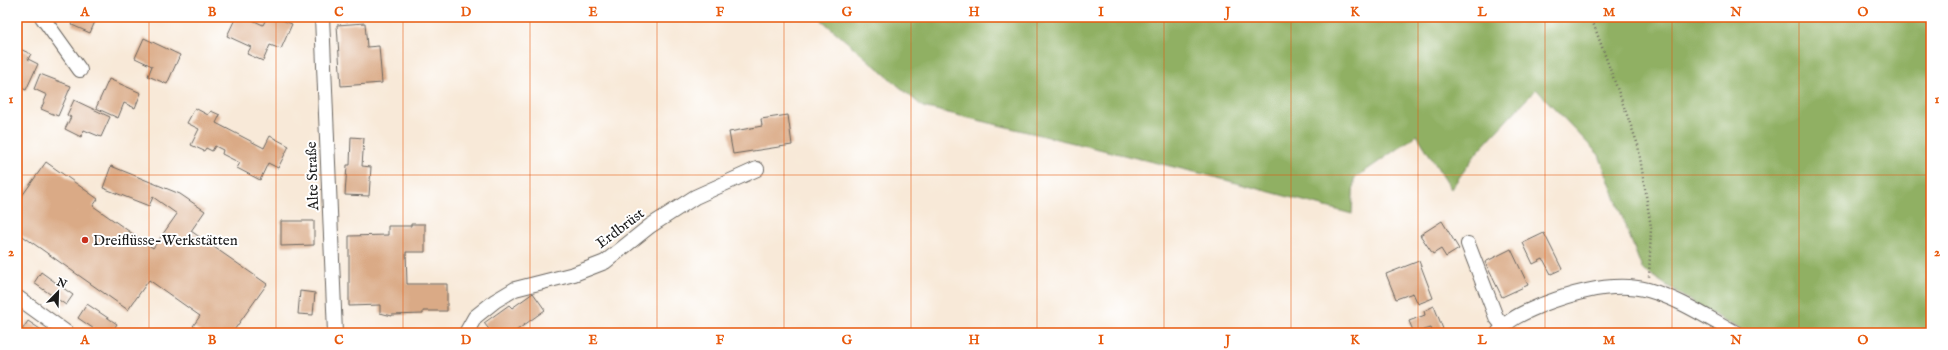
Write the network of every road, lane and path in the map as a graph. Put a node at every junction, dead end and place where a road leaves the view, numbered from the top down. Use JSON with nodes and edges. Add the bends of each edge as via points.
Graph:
{"nodes":[{"id":1,"x":42,"y":17,"type":"edge"},
{"id":2,"x":322,"y":17,"type":"edge"},
{"id":3,"x":1591,"y":17,"type":"edge"},
{"id":4,"x":80,"y":70,"type":"dead end"},
{"id":5,"x":757,"y":169,"type":"dead end"},
{"id":6,"x":1468,"y":244,"type":"dead end"},
{"id":7,"x":1648,"y":290,"type":"junction"},
{"id":8,"x":17,"y":297,"type":"edge"},
{"id":9,"x":1501,"y":329,"type":"edge"},
{"id":10,"x":66,"y":333,"type":"edge"},
{"id":11,"x":335,"y":333,"type":"edge"},
{"id":12,"x":466,"y":333,"type":"edge"},
{"id":13,"x":1736,"y":333,"type":"edge"}],
"edges":[{"from":1,"to":4,"type":"street"},
{"from":2,"to":11,"type":"street","name":"Alte Straße"},
{"from":3,"to":7,"type":"path","via":[[1638,145],[1652,227]]},
{"from":5,"to":12,"type":"street","name":"Erdbrüst","via":[[695,197],[650,226],[605,262],[574,274],[516,289],[475,317]]},
{"from":6,"to":9,"type":"street"},
{"from":7,"to":9,"type":"street","via":[[1628,287],[1585,291],[1535,308]]},
{"from":7,"to":13,"type":"street","via":[[1683,304]]},
{"from":8,"to":10,"type":"street"}]}
